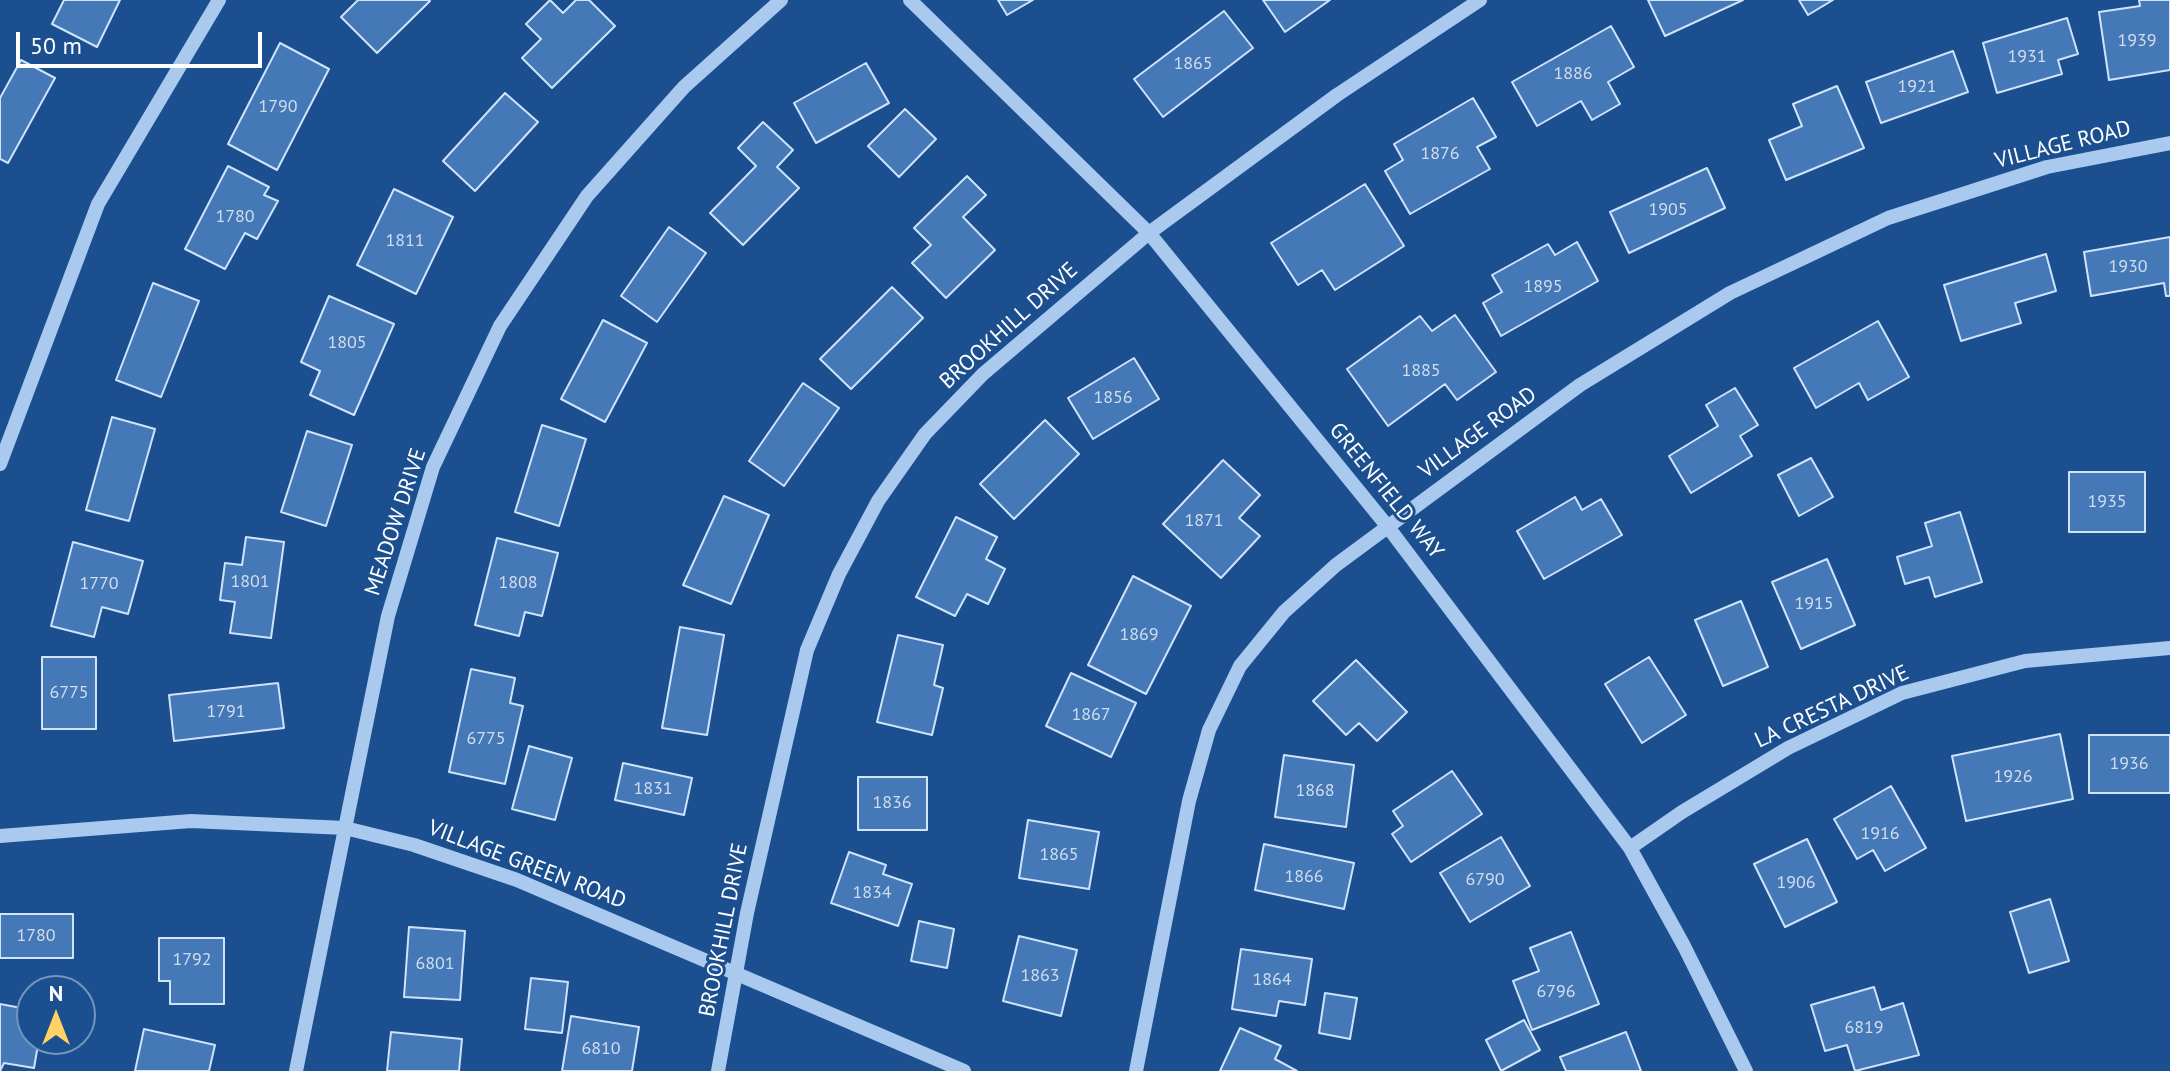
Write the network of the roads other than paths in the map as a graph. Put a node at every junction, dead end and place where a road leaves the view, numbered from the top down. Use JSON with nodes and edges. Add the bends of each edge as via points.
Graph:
{"nodes":[{"id":1,"x":219,"y":0,"type":"edge"},
{"id":2,"x":781,"y":0,"type":"edge"},
{"id":3,"x":910,"y":0,"type":"edge"},
{"id":4,"x":1480,"y":0,"type":"edge"},
{"id":5,"x":2170,"y":143,"type":"edge"},
{"id":6,"x":1149,"y":233,"type":"junction"},
{"id":7,"x":0,"y":464,"type":"edge"},
{"id":8,"x":1388,"y":527,"type":"junction"},
{"id":9,"x":2170,"y":648,"type":"edge"},
{"id":10,"x":345,"y":828,"type":"junction"},
{"id":11,"x":0,"y":836,"type":"edge"},
{"id":12,"x":1630,"y":848,"type":"junction"},
{"id":13,"x":737,"y":975,"type":"junction"},
{"id":14,"x":296,"y":1071,"type":"edge"},
{"id":15,"x":718,"y":1071,"type":"edge"},
{"id":16,"x":964,"y":1071,"type":"edge"},
{"id":17,"x":1136,"y":1071,"type":"edge"},
{"id":18,"x":1746,"y":1071,"type":"edge"}],
"edges":[{"from":1,"to":7,"type":"street","via":[[98,204]]},
{"from":2,"to":10,"type":"street","name":"MEADOW DRIVE","via":[[684,87],[587,196],[500,326],[433,467],[388,616]]},
{"from":3,"to":6,"type":"street","name":"GREENFIELD WAY"},
{"from":4,"to":6,"type":"street","name":"BROOKHILL DRIVE","via":[[1337,95]]},
{"from":5,"to":8,"type":"street","name":"VILLAGE ROAD","via":[[2047,167],[1888,218],[1730,293],[1580,385]]},
{"from":6,"to":8,"type":"street","name":"GREENFIELD WAY"},
{"from":6,"to":13,"type":"street","name":"BROOKHILL DRIVE","via":[[983,374],[925,434],[878,501],[807,650]]},
{"from":8,"to":12,"type":"street","name":"GREENFIELD WAY"},
{"from":8,"to":17,"type":"street","name":"VILLAGE ROAD","via":[[1284,612],[1240,666],[1209,730],[1189,801]]},
{"from":9,"to":12,"type":"street","name":"LA CRESTA DRIVE","via":[[2025,661],[1902,693],[1788,748]]},
{"from":10,"to":11,"type":"street","name":"VILLAGE GREEN ROAD","via":[[191,821]]},
{"from":10,"to":13,"type":"street","name":"VILLAGE GREEN ROAD","via":[[517,880]]},
{"from":10,"to":14,"type":"street","name":"MEADOW DRIVE"},
{"from":12,"to":18,"type":"street","name":"GREENFIELD WAY"},
{"from":13,"to":15,"type":"street","name":"BROOKHILL DRIVE"},
{"from":13,"to":16,"type":"street","name":"VILLAGE GREEN ROAD"}]}
